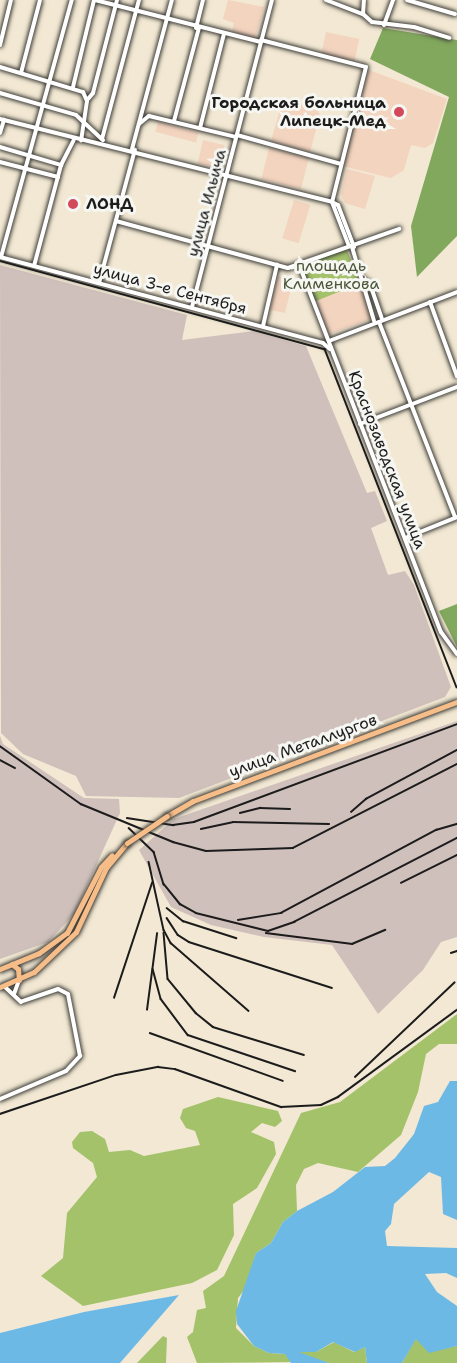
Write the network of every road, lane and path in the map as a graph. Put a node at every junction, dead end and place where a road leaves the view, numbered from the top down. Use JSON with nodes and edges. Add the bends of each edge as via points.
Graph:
{"nodes":[{"id":1,"x":11,"y":0,"type":"edge"},
{"id":2,"x":40,"y":0,"type":"edge"},
{"id":3,"x":72,"y":0,"type":"edge"},
{"id":4,"x":95,"y":0,"type":"edge"},
{"id":5,"x":117,"y":0,"type":"edge"},
{"id":6,"x":139,"y":0,"type":"edge"},
{"id":7,"x":172,"y":0,"type":"edge"},
{"id":8,"x":203,"y":0,"type":"edge"},
{"id":9,"x":272,"y":0,"type":"edge"},
{"id":10,"x":326,"y":0,"type":"edge"},
{"id":11,"x":364,"y":0,"type":"edge"},
{"id":12,"x":393,"y":0,"type":"edge"},
{"id":13,"x":407,"y":0,"type":"edge"},
{"id":14,"x":116,"y":6,"type":"junction"},
{"id":15,"x":362,"y":7,"type":"junction"},
{"id":16,"x":137,"y":11,"type":"junction"},
{"id":17,"x":352,"y":11,"type":"junction"},
{"id":18,"x":363,"y":14,"type":"junction"},
{"id":19,"x":455,"y":14,"type":"dead end"},
{"id":20,"x":166,"y":20,"type":"junction"},
{"id":21,"x":384,"y":26,"type":"junction"},
{"id":22,"x":197,"y":28,"type":"junction"},
{"id":23,"x":224,"y":34,"type":"junction"},
{"id":24,"x":449,"y":38,"type":"dead end"},
{"id":25,"x":261,"y":41,"type":"junction"},
{"id":26,"x":0,"y":45,"type":"edge"},
{"id":27,"x":0,"y":67,"type":"edge"},
{"id":28,"x":21,"y":73,"type":"junction"},
{"id":29,"x":51,"y":81,"type":"junction"},
{"id":30,"x":73,"y":87,"type":"junction"},
{"id":31,"x":0,"y":93,"type":"edge"},
{"id":32,"x":87,"y":100,"type":"junction"},
{"id":33,"x":44,"y":106,"type":"junction"},
{"id":34,"x":2,"y":120,"type":"edge"},
{"id":35,"x":84,"y":121,"type":"junction"},
{"id":36,"x":174,"y":121,"type":"junction"},
{"id":37,"x":139,"y":124,"type":"junction"},
{"id":38,"x":200,"y":128,"type":"junction"},
{"id":39,"x":38,"y":130,"type":"junction"},
{"id":40,"x":0,"y":133,"type":"edge"},
{"id":41,"x":237,"y":136,"type":"junction"},
{"id":42,"x":102,"y":139,"type":"junction"},
{"id":43,"x":74,"y":140,"type":"junction"},
{"id":44,"x":81,"y":141,"type":"junction"},
{"id":45,"x":107,"y":143,"type":"junction"},
{"id":46,"x":0,"y":147,"type":"edge"},
{"id":47,"x":134,"y":149,"type":"junction"},
{"id":48,"x":31,"y":156,"type":"junction"},
{"id":49,"x":0,"y":162,"type":"edge"},
{"id":50,"x":341,"y":164,"type":"junction"},
{"id":51,"x":61,"y":165,"type":"junction"},
{"id":52,"x":27,"y":170,"type":"junction"},
{"id":53,"x":226,"y":174,"type":"junction"},
{"id":54,"x":58,"y":177,"type":"junction"},
{"id":55,"x":332,"y":202,"type":"junction"},
{"id":56,"x":116,"y":221,"type":"junction"},
{"id":57,"x":399,"y":229,"type":"dead end"},
{"id":58,"x":207,"y":246,"type":"junction"},
{"id":59,"x":351,"y":247,"type":"junction"},
{"id":60,"x":0,"y":257,"type":"edge"},
{"id":61,"x":277,"y":265,"type":"junction"},
{"id":62,"x":34,"y":266,"type":"junction"},
{"id":63,"x":300,"y":267,"type":"junction"},
{"id":64,"x":288,"y":268,"type":"junction"},
{"id":65,"x":303,"y":274,"type":"junction"},
{"id":66,"x":364,"y":280,"type":"junction"},
{"id":67,"x":99,"y":283,"type":"junction"},
{"id":68,"x":457,"y":292,"type":"edge"},
{"id":69,"x":430,"y":302,"type":"junction"},
{"id":70,"x":192,"y":307,"type":"junction"},
{"id":71,"x":378,"y":320,"type":"junction"},
{"id":72,"x":263,"y":326,"type":"junction"},
{"id":73,"x":326,"y":340,"type":"junction"},
{"id":74,"x":331,"y":349,"type":"joint"},
{"id":75,"x":457,"y":376,"type":"edge"},
{"id":76,"x":457,"y":387,"type":"edge"},
{"id":77,"x":412,"y":405,"type":"junction"},
{"id":78,"x":360,"y":424,"type":"junction"},
{"id":79,"x":456,"y":517,"type":"edge"},
{"id":80,"x":405,"y":538,"type":"junction"},
{"id":81,"x":456,"y":652,"type":"edge"},
{"id":82,"x":457,"y":701,"type":"edge"},
{"id":83,"x":127,"y":843,"type":"junction"},
{"id":84,"x":12,"y":964,"type":"junction"},
{"id":85,"x":0,"y":969,"type":"edge"},
{"id":86,"x":19,"y":980,"type":"junction"},
{"id":87,"x":2,"y":986,"type":"edge"},
{"id":88,"x":14,"y":995,"type":"junction"},
{"id":89,"x":0,"y":1099,"type":"edge"}],
"edges":[{"from":1,"to":26,"type":"street"},
{"from":2,"to":28,"type":"street"},
{"from":3,"to":29,"type":"street"},
{"from":4,"to":14,"type":"street"},
{"from":4,"to":30,"type":"street"},
{"from":5,"to":14,"type":"street"},
{"from":6,"to":16,"type":"street"},
{"from":7,"to":20,"type":"street"},
{"from":8,"to":22,"type":"street"},
{"from":9,"to":25,"type":"street","name":"улица Ильича"},
{"from":10,"to":17,"type":"street"},
{"from":11,"to":15,"type":"street"},
{"from":12,"to":21,"type":"street"},
{"from":13,"to":19,"type":"street"},
{"from":14,"to":16,"type":"street"},
{"from":14,"to":32,"type":"street","via":[[93,93]]},
{"from":15,"to":17,"type":"street"},
{"from":15,"to":18,"type":"street"},
{"from":16,"to":20,"type":"street"},
{"from":16,"to":42,"type":"street"},
{"from":17,"to":18,"type":"street"},
{"from":18,"to":21,"type":"street"},
{"from":20,"to":22,"type":"street"},
{"from":20,"to":37,"type":"street"},
{"from":21,"to":24,"type":"street","via":[[414,27]]},
{"from":22,"to":23,"type":"street"},
{"from":22,"to":36,"type":"street"},
{"from":23,"to":25,"type":"street"},
{"from":23,"to":38,"type":"street"},
{"from":25,"to":41,"type":"street","name":"улица Ильича"},
{"from":25,"to":50,"type":"street","via":[[366,67]]},
{"from":27,"to":28,"type":"street"},
{"from":28,"to":29,"type":"street"},
{"from":29,"to":30,"type":"street"},
{"from":29,"to":33,"type":"street"},
{"from":30,"to":32,"type":"street"},
{"from":31,"to":33,"type":"street"},
{"from":32,"to":35,"type":"street"},
{"from":33,"to":35,"type":"street"},
{"from":33,"to":39,"type":"street"},
{"from":34,"to":39,"type":"street"},
{"from":34,"to":40,"type":"street"},
{"from":35,"to":42,"type":"street"},
{"from":35,"to":44,"type":"street"},
{"from":36,"to":37,"type":"street","via":[[149,116]]},
{"from":36,"to":38,"type":"street"},
{"from":37,"to":47,"type":"street"},
{"from":38,"to":41,"type":"street"},
{"from":39,"to":43,"type":"street"},
{"from":39,"to":48,"type":"street"},
{"from":41,"to":50,"type":"street"},
{"from":41,"to":53,"type":"street","name":"улица Ильича"},
{"from":42,"to":45,"type":"street"},
{"from":43,"to":44,"type":"street"},
{"from":43,"to":51,"type":"street"},
{"from":44,"to":45,"type":"street"},
{"from":45,"to":47,"type":"street"},
{"from":46,"to":48,"type":"street"},
{"from":47,"to":53,"type":"street"},
{"from":47,"to":56,"type":"street"},
{"from":48,"to":51,"type":"street"},
{"from":48,"to":52,"type":"street"},
{"from":49,"to":52,"type":"street"},
{"from":50,"to":55,"type":"street"},
{"from":51,"to":54,"type":"street"},
{"from":52,"to":54,"type":"street"},
{"from":52,"to":60,"type":"street"},
{"from":53,"to":55,"type":"street"},
{"from":53,"to":58,"type":"street","name":"улица Ильича"},
{"from":54,"to":62,"type":"street"},
{"from":55,"to":59,"type":"street"},
{"from":56,"to":58,"type":"street"},
{"from":56,"to":67,"type":"street"},
{"from":57,"to":59,"type":"street"},
{"from":58,"to":61,"type":"street"},
{"from":58,"to":70,"type":"street","name":"улица Ильича"},
{"from":59,"to":63,"type":"street"},
{"from":59,"to":66,"type":"street"},
{"from":60,"to":62,"type":"street","name":"улица 3-е Сентября"},
{"from":61,"to":64,"type":"street"},
{"from":61,"to":72,"type":"street"},
{"from":62,"to":67,"type":"street","name":"улица 3-е Сентября"},
{"from":63,"to":64,"type":"street"},
{"from":63,"to":65,"type":"street"},
{"from":64,"to":65,"type":"street"},
{"from":65,"to":73,"type":"street"},
{"from":66,"to":71,"type":"street","via":[[362,287]]},
{"from":66,"to":71,"type":"street","via":[[370,284]]},
{"from":67,"to":70,"type":"street","name":"улица 3-е Сентября"},
{"from":68,"to":69,"type":"street"},
{"from":69,"to":71,"type":"street"},
{"from":69,"to":75,"type":"street"},
{"from":70,"to":72,"type":"street","name":"улица 3-е Сентября"},
{"from":71,"to":73,"type":"street"},
{"from":71,"to":77,"type":"street"},
{"from":72,"to":73,"type":"street","name":"улица 3-е Сентября"},
{"from":73,"to":74,"type":"street","name":"улица 3-е Сентября"},
{"from":74,"to":78,"type":"street","name":"Краснозаводская улица"},
{"from":76,"to":77,"type":"street"},
{"from":77,"to":78,"type":"street"},
{"from":77,"to":79,"type":"street"},
{"from":78,"to":80,"type":"street","name":"Краснозаводская улица"},
{"from":79,"to":80,"type":"street"},
{"from":80,"to":81,"type":"street","name":"Краснозаводская улица","via":[[441,632]]},
{"from":82,"to":83,"type":"main road","name":"улица Металлургов","bridge":true,"via":[[193,801]]},
{"from":83,"to":84,"type":"main road","via":[[101,867],[67,933],[39,953]]},
{"from":83,"to":86,"type":"main road","via":[[106,868],[76,932],[34,972]]},
{"from":84,"to":85,"type":"main road"},
{"from":84,"to":86,"type":"main road","via":[[19,971]]},
{"from":86,"to":87,"type":"main road"},
{"from":86,"to":88,"type":"street"},
{"from":87,"to":88,"type":"street"},
{"from":88,"to":89,"type":"street","via":[[21,1002],[58,989],[68,994],[80,1056],[66,1071]]}]}
